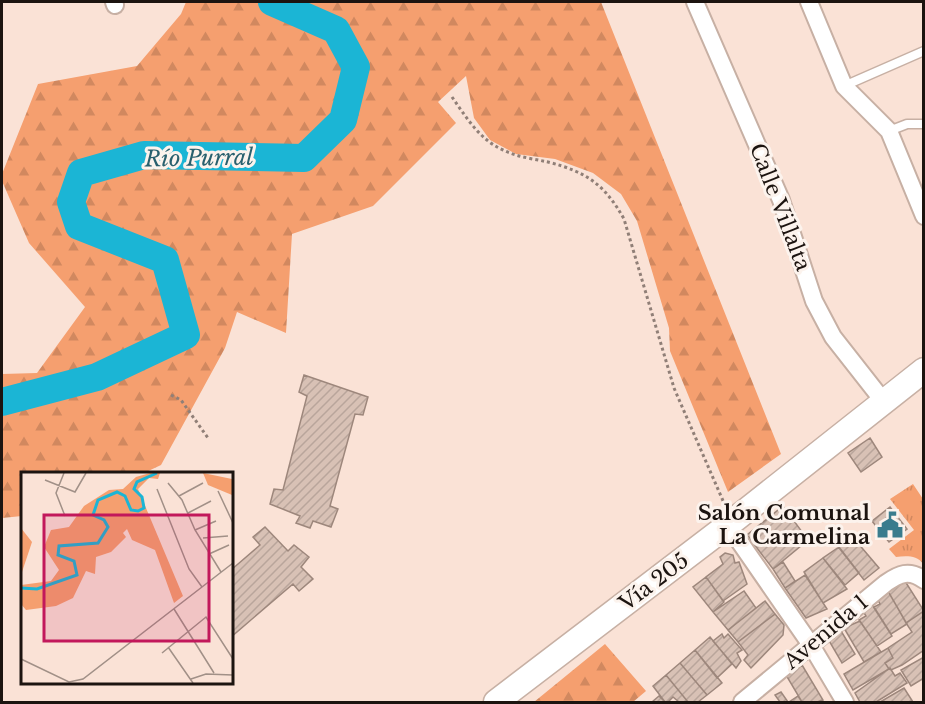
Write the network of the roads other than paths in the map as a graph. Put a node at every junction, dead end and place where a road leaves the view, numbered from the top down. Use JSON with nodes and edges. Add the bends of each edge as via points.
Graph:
{"nodes":[{"id":1,"x":695,"y":2,"type":"edge"},
{"id":2,"x":809,"y":2,"type":"edge"},
{"id":3,"x":924,"y":51,"type":"edge"},
{"id":4,"x":844,"y":86,"type":"junction"},
{"id":5,"x":924,"y":124,"type":"edge"},
{"id":6,"x":889,"y":132,"type":"junction"},
{"id":7,"x":924,"y":216,"type":"edge"},
{"id":8,"x":924,"y":370,"type":"edge"},
{"id":9,"x":884,"y":402,"type":"junction"},
{"id":10,"x":731,"y":523,"type":"junction"},
{"id":11,"x":919,"y":577,"type":"edge"},
{"id":12,"x":811,"y":645,"type":"junction"},
{"id":13,"x":496,"y":702,"type":"edge"},
{"id":14,"x":742,"y":702,"type":"edge"},
{"id":15,"x":845,"y":702,"type":"edge"}],
"edges":[{"from":1,"to":9,"type":"street","name":"Calle Villalta","via":[[780,200],[814,301],[833,337]]},
{"from":2,"to":4,"type":"street"},
{"from":3,"to":4,"type":"lane"},
{"from":4,"to":6,"type":"street"},
{"from":5,"to":6,"type":"lane","via":[[908,124]]},
{"from":6,"to":7,"type":"street"},
{"from":8,"to":9,"type":"main road","name":"Vía 205"},
{"from":9,"to":10,"type":"main road","name":"Vía 205"},
{"from":10,"to":12,"type":"street"},
{"from":10,"to":13,"type":"main road","name":"Vía 205"},
{"from":11,"to":12,"type":"street","name":"Avenida 1","via":[[901,574],[886,583]]},
{"from":12,"to":14,"type":"street","name":"Avenida 1"},
{"from":12,"to":15,"type":"street"}]}
